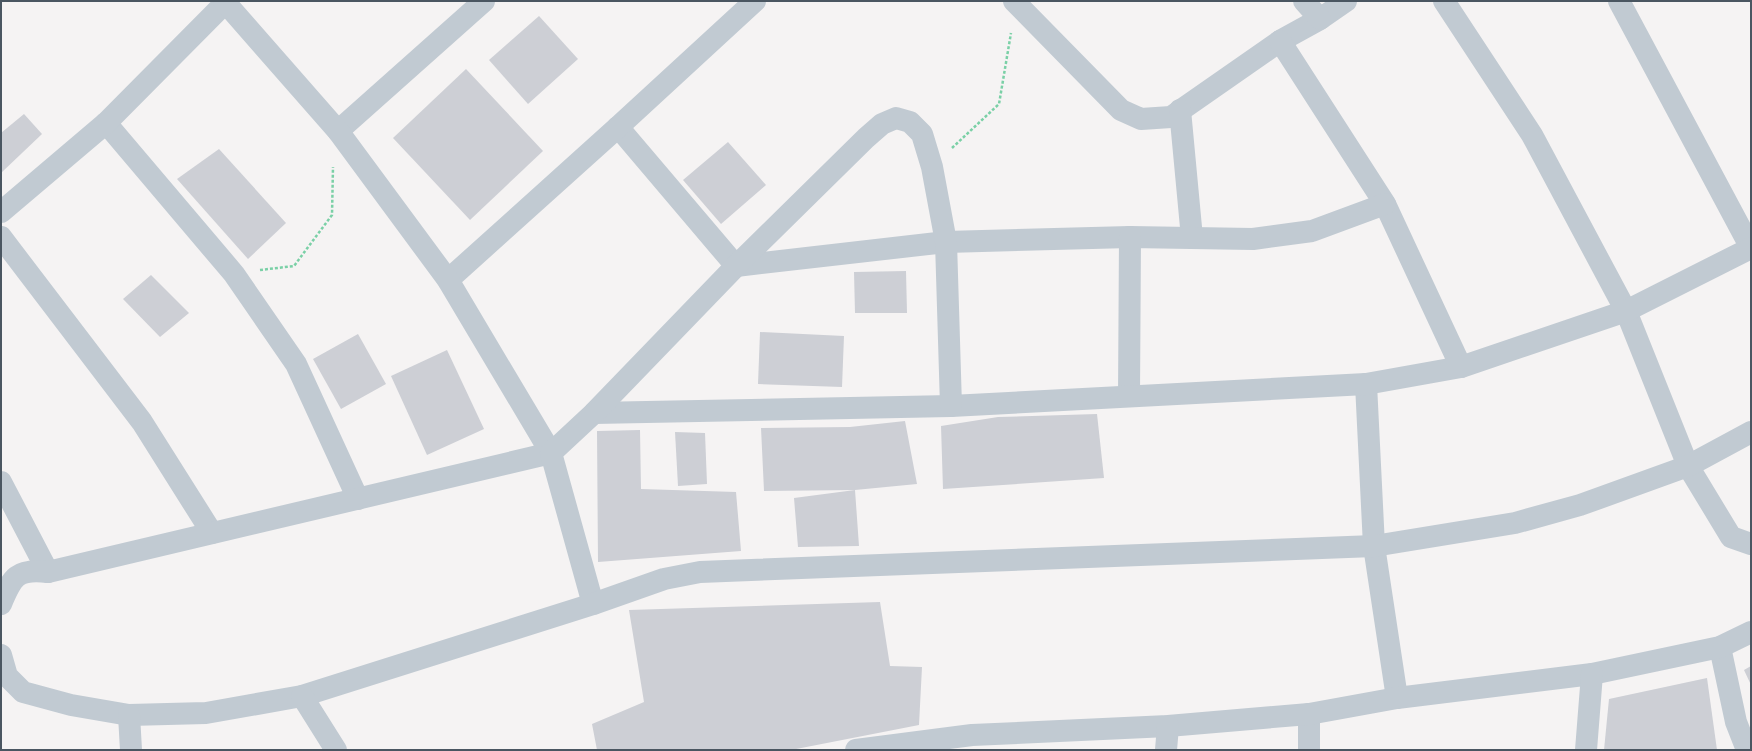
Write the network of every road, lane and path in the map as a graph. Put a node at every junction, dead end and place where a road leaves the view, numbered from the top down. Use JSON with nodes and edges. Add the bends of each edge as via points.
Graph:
{"nodes":[{"id":1,"x":226,"y":1,"type":"edge"},
{"id":2,"x":484,"y":1,"type":"edge"},
{"id":3,"x":755,"y":1,"type":"edge"},
{"id":4,"x":1304,"y":1,"type":"edge"},
{"id":5,"x":1346,"y":1,"type":"edge"},
{"id":6,"x":1444,"y":1,"type":"edge"},
{"id":7,"x":1619,"y":1,"type":"edge"},
{"id":8,"x":1022,"y":4,"type":"edge"},
{"id":9,"x":1320,"y":19,"type":"junction"},
{"id":10,"x":1280,"y":41,"type":"junction"},
{"id":11,"x":1180,"y":110,"type":"junction"},
{"id":12,"x":106,"y":123,"type":"junction"},
{"id":13,"x":618,"y":127,"type":"junction"},
{"id":14,"x":338,"y":130,"type":"junction"},
{"id":15,"x":333,"y":162,"type":"dead end"},
{"id":16,"x":932,"y":167,"type":"junction"},
{"id":17,"x":1385,"y":204,"type":"junction"},
{"id":18,"x":1,"y":212,"type":"edge"},
{"id":19,"x":1,"y":237,"type":"edge"},
{"id":20,"x":1130,"y":237,"type":"junction"},
{"id":21,"x":1192,"y":238,"type":"junction"},
{"id":22,"x":946,"y":242,"type":"junction"},
{"id":23,"x":1751,"y":248,"type":"edge"},
{"id":24,"x":736,"y":266,"type":"junction"},
{"id":25,"x":234,"y":274,"type":"junction"},
{"id":26,"x":448,"y":280,"type":"junction"},
{"id":27,"x":1626,"y":311,"type":"junction"},
{"id":28,"x":1461,"y":367,"type":"junction"},
{"id":29,"x":1366,"y":384,"type":"junction"},
{"id":30,"x":1129,"y":396,"type":"junction"},
{"id":31,"x":951,"y":406,"type":"junction"},
{"id":32,"x":594,"y":412,"type":"junction"},
{"id":33,"x":1751,"y":432,"type":"edge"},
{"id":34,"x":551,"y":453,"type":"junction"},
{"id":35,"x":1688,"y":466,"type":"junction"},
{"id":36,"x":1,"y":482,"type":"edge"},
{"id":37,"x":358,"y":499,"type":"junction"},
{"id":38,"x":212,"y":533,"type":"junction"},
{"id":39,"x":1751,"y":544,"type":"edge"},
{"id":40,"x":1374,"y":546,"type":"junction"},
{"id":41,"x":48,"y":572,"type":"junction"},
{"id":42,"x":1,"y":604,"type":"edge"},
{"id":43,"x":593,"y":604,"type":"junction"},
{"id":44,"x":1751,"y":632,"type":"edge"},
{"id":45,"x":1720,"y":647,"type":"junction"},
{"id":46,"x":1,"y":655,"type":"edge"},
{"id":47,"x":1592,"y":674,"type":"junction"},
{"id":48,"x":1,"y":690,"type":"edge"},
{"id":49,"x":23,"y":692,"type":"junction"},
{"id":50,"x":302,"y":696,"type":"junction"},
{"id":51,"x":1397,"y":698,"type":"junction"},
{"id":52,"x":1309,"y":714,"type":"junction"},
{"id":53,"x":129,"y":715,"type":"junction"},
{"id":54,"x":1168,"y":726,"type":"junction"},
{"id":55,"x":971,"y":742,"type":"edge"},
{"id":56,"x":131,"y":750,"type":"edge"},
{"id":57,"x":336,"y":750,"type":"edge"},
{"id":58,"x":856,"y":750,"type":"edge"},
{"id":59,"x":1166,"y":750,"type":"edge"},
{"id":60,"x":1309,"y":750,"type":"edge"},
{"id":61,"x":1586,"y":750,"type":"edge"},
{"id":62,"x":1747,"y":750,"type":"edge"}],
"edges":[{"from":1,"to":12,"type":"street"},
{"from":1,"to":14,"type":"street"},
{"from":2,"to":14,"type":"street"},
{"from":3,"to":13,"type":"street"},
{"from":4,"to":9,"type":"street"},
{"from":5,"to":9,"type":"street"},
{"from":6,"to":27,"type":"street","via":[[1532,135]]},
{"from":7,"to":23,"type":"street"},
{"from":8,"to":11,"type":"street","via":[[1121,110],[1141,119],[1171,117]]},
{"from":8,"to":16,"type":"path","via":[[999,104]]},
{"from":9,"to":10,"type":"street"},
{"from":10,"to":11,"type":"street"},
{"from":10,"to":17,"type":"street"},
{"from":11,"to":21,"type":"street"},
{"from":12,"to":18,"type":"street"},
{"from":12,"to":25,"type":"street"},
{"from":13,"to":24,"type":"street"},
{"from":13,"to":26,"type":"street"},
{"from":14,"to":26,"type":"street"},
{"from":15,"to":25,"type":"path","via":[[332,215],[294,266]]},
{"from":16,"to":22,"type":"street"},
{"from":16,"to":24,"type":"street","via":[[922,134],[910,122],[896,118],[882,124]]},
{"from":17,"to":21,"type":"street","via":[[1312,231],[1253,239]]},
{"from":17,"to":28,"type":"street"},
{"from":19,"to":38,"type":"street","via":[[142,422]]},
{"from":20,"to":21,"type":"street"},
{"from":20,"to":22,"type":"street"},
{"from":20,"to":30,"type":"street"},
{"from":22,"to":24,"type":"street"},
{"from":22,"to":31,"type":"street"},
{"from":23,"to":27,"type":"street"},
{"from":24,"to":32,"type":"street"},
{"from":25,"to":37,"type":"street","via":[[296,364]]},
{"from":26,"to":34,"type":"street"},
{"from":27,"to":28,"type":"street"},
{"from":27,"to":35,"type":"street"},
{"from":28,"to":29,"type":"street"},
{"from":29,"to":30,"type":"street"},
{"from":29,"to":40,"type":"street"},
{"from":30,"to":31,"type":"street"},
{"from":31,"to":32,"type":"street"},
{"from":32,"to":34,"type":"street"},
{"from":33,"to":35,"type":"street"},
{"from":34,"to":37,"type":"street"},
{"from":34,"to":43,"type":"street"},
{"from":35,"to":39,"type":"street","via":[[1731,537]]},
{"from":35,"to":40,"type":"street","via":[[1580,505],[1515,524]]},
{"from":36,"to":41,"type":"street"},
{"from":37,"to":38,"type":"street"},
{"from":38,"to":41,"type":"street"},
{"from":40,"to":43,"type":"street","via":[[700,572],[664,579]]},
{"from":40,"to":51,"type":"street"},
{"from":41,"to":42,"type":"street","via":[[33,570],[20,573],[9,584]]},
{"from":43,"to":50,"type":"street"},
{"from":44,"to":45,"type":"street"},
{"from":45,"to":47,"type":"street"},
{"from":45,"to":62,"type":"street","via":[[1736,722]]},
{"from":46,"to":49,"type":"street","via":[[7,676]]},
{"from":47,"to":51,"type":"street"},
{"from":47,"to":61,"type":"street"},
{"from":48,"to":49,"type":"street"},
{"from":49,"to":53,"type":"street","via":[[71,705]]},
{"from":50,"to":53,"type":"street","via":[[206,713]]},
{"from":50,"to":57,"type":"street"},
{"from":51,"to":52,"type":"street"},
{"from":52,"to":54,"type":"street"},
{"from":52,"to":60,"type":"street"},
{"from":53,"to":56,"type":"street"},
{"from":54,"to":55,"type":"street"},
{"from":54,"to":59,"type":"street"},
{"from":55,"to":58,"type":"street"}]}
